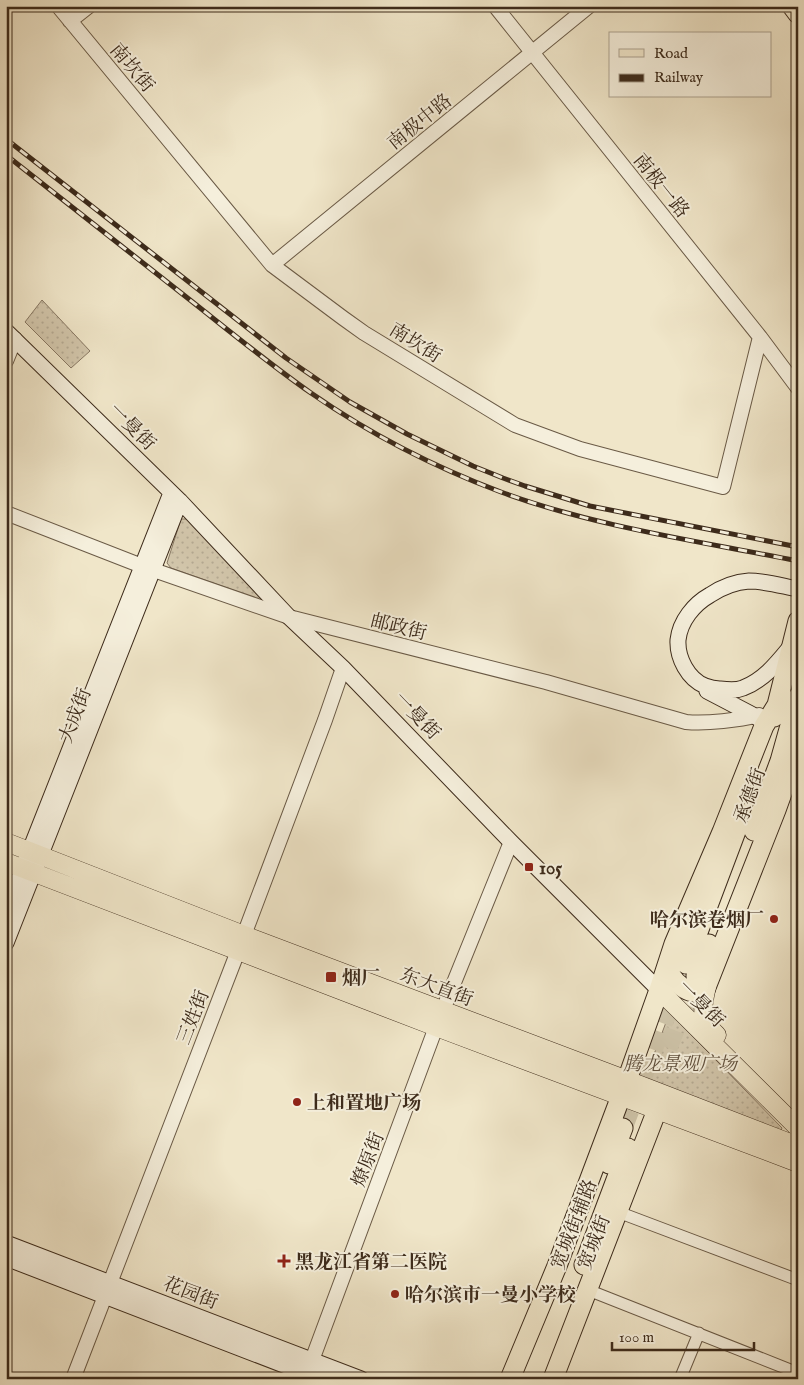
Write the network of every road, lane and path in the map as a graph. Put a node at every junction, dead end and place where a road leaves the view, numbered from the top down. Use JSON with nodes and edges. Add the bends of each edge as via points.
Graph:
{"nodes":[{"id":1,"x":58,"y":6,"type":"edge"},
{"id":2,"x":89,"y":6,"type":"edge"},
{"id":3,"x":495,"y":6,"type":"edge"},
{"id":4,"x":589,"y":6,"type":"edge"},
{"id":5,"x":792,"y":6,"type":"edge"},
{"id":6,"x":798,"y":14,"type":"edge"},
{"id":7,"x":70,"y":21,"type":"junction"},
{"id":8,"x":533,"y":53,"type":"junction"},
{"id":9,"x":272,"y":265,"type":"junction"},
{"id":10,"x":11,"y":335,"type":"edge"},
{"id":11,"x":760,"y":337,"type":"junction"},
{"id":12,"x":6,"y":360,"type":"edge"},
{"id":13,"x":798,"y":388,"type":"edge"},
{"id":14,"x":176,"y":497,"type":"junction"},
{"id":15,"x":6,"y":513,"type":"edge"},
{"id":16,"x":148,"y":568,"type":"junction"},
{"id":17,"x":798,"y":584,"type":"edge"},
{"id":18,"x":798,"y":589,"type":"edge"},
{"id":19,"x":289,"y":617,"type":"junction"},
{"id":20,"x":798,"y":621,"type":"edge"},
{"id":21,"x":793,"y":643,"type":"junction"},
{"id":22,"x":343,"y":668,"type":"junction"},
{"id":23,"x":785,"y":697,"type":"edge"},
{"id":24,"x":760,"y":720,"type":"junction"},
{"id":25,"x":798,"y":750,"type":"edge"},
{"id":26,"x":6,"y":842,"type":"edge"},
{"id":27,"x":510,"y":842,"type":"junction"},
{"id":28,"x":35,"y":853,"type":"junction"},
{"id":29,"x":6,"y":862,"type":"edge"},
{"id":30,"x":29,"y":870,"type":"junction"},
{"id":31,"x":6,"y":911,"type":"edge"},
{"id":32,"x":6,"y":943,"type":"edge"},
{"id":33,"x":241,"y":943,"type":"junction"},
{"id":34,"x":689,"y":973,"type":"junction"},
{"id":35,"x":660,"y":990,"type":"junction"},
{"id":36,"x":440,"y":1019,"type":"junction"},
{"id":37,"x":624,"y":1088,"type":"junction"},
{"id":38,"x":657,"y":1110,"type":"junction"},
{"id":39,"x":798,"y":1115,"type":"edge"},
{"id":40,"x":798,"y":1128,"type":"edge"},
{"id":41,"x":798,"y":1146,"type":"edge"},
{"id":42,"x":756,"y":1147,"type":"junction"},
{"id":43,"x":798,"y":1163,"type":"edge"},
{"id":44,"x":798,"y":1176,"type":"edge"},
{"id":45,"x":618,"y":1212,"type":"junction"},
{"id":46,"x":6,"y":1243,"type":"edge"},
{"id":47,"x":6,"y":1258,"type":"edge"},
{"id":48,"x":798,"y":1280,"type":"edge"},
{"id":49,"x":107,"y":1289,"type":"junction"},
{"id":50,"x":588,"y":1290,"type":"junction"},
{"id":51,"x":699,"y":1333,"type":"junction"},
{"id":52,"x":311,"y":1373,"type":"edge"},
{"id":53,"x":798,"y":1373,"type":"edge"},
{"id":54,"x":73,"y":1379,"type":"edge"},
{"id":55,"x":360,"y":1379,"type":"edge"},
{"id":56,"x":510,"y":1379,"type":"edge"},
{"id":57,"x":524,"y":1379,"type":"edge"},
{"id":58,"x":541,"y":1379,"type":"edge"},
{"id":59,"x":553,"y":1379,"type":"edge"},
{"id":60,"x":680,"y":1379,"type":"edge"}],
"edges":[{"from":1,"to":7,"type":"street","name":"南坎街"},
{"from":2,"to":7,"type":"street"},
{"from":3,"to":8,"type":"street","name":"南极一路"},
{"from":4,"to":8,"type":"street","name":"南极中路"},
{"from":5,"to":6,"type":"highway"},
{"from":7,"to":9,"type":"street","name":"南坎街"},
{"from":8,"to":9,"type":"street","name":"南极中路"},
{"from":8,"to":11,"type":"street","name":"南极一路"},
{"from":9,"to":11,"type":"street","name":"南坎街","via":[[364,333],[515,425],[580,449],[723,487]]},
{"from":10,"to":12,"type":"street"},
{"from":10,"to":14,"type":"main road","name":"一曼街"},
{"from":11,"to":13,"type":"street","name":"南极一路"},
{"from":14,"to":16,"type":"main road","name":"大成街"},
{"from":14,"to":19,"type":"main road","name":"一曼街"},
{"from":15,"to":16,"type":"street","name":"邮政街"},
{"from":16,"to":19,"type":"street","name":"邮政街"},
{"from":16,"to":28,"type":"main road","name":"大成街"},
{"from":17,"to":24,"type":"main road","via":[[754,577],[736,578],[720,584],[690,604],[673,634],[680,669],[695,685]]},
{"from":18,"to":21,"type":"main road","via":[[750,581],[721,588],[698,603],[689,614],[678,639],[687,671],[700,684],[725,690],[742,688],[756,681],[775,666]]},
{"from":19,"to":22,"type":"main road","name":"一曼街"},
{"from":19,"to":24,"type":"street","name":"邮政街","via":[[546,682],[686,722]]},
{"from":20,"to":21,"type":"highway","name":"承德街"},
{"from":21,"to":23,"type":"highway","name":"承德街"},
{"from":22,"to":27,"type":"main road","name":"一曼街"},
{"from":22,"to":33,"type":"street","name":"三姓街"},
{"from":23,"to":24,"type":"highway"},
{"from":23,"to":34,"type":"highway","name":"承德街"},
{"from":24,"to":34,"type":"highway","via":[[722,832],[674,944]]},
{"from":25,"to":34,"type":"highway","via":[[711,972]]},
{"from":26,"to":28,"type":"main road","name":"东大直街"},
{"from":27,"to":35,"type":"main road","name":"一曼街"},
{"from":27,"to":36,"type":"street","name":"燎原街"},
{"from":28,"to":30,"type":"main road","name":"大成街"},
{"from":28,"to":33,"type":"main road","name":"东大直街"},
{"from":29,"to":30,"type":"main road","name":"东大直街"},
{"from":30,"to":31,"type":"main road","name":"大成街"},
{"from":30,"to":32,"type":"main road","name":"大成街"},
{"from":30,"to":33,"type":"main road","name":"东大直街"},
{"from":33,"to":36,"type":"main road","name":"东大直街"},
{"from":33,"to":49,"type":"street","name":"三姓街"},
{"from":34,"to":35,"type":"highway","name":"宽城街辅路"},
{"from":34,"to":39,"type":"main road","name":"一曼街","via":[[703,1002],[702,1012],[708,1026]]},
{"from":35,"to":37,"type":"highway","name":"宽城街辅路"},
{"from":35,"to":40,"type":"main road","name":"一曼街"},
{"from":36,"to":37,"type":"main road","name":"东大直街"},
{"from":36,"to":52,"type":"street","name":"燎原街"},
{"from":37,"to":38,"type":"main road","name":"东大直街"},
{"from":37,"to":41,"type":"main road","name":"东大直街"},
{"from":37,"to":56,"type":"highway","name":"宽城街辅路","via":[[557,1266]]},
{"from":38,"to":42,"type":"main road","name":"东大直街"},
{"from":38,"to":45,"type":"highway","name":"宽城街辅路"},
{"from":42,"to":43,"type":"main road","name":"东大直街"},
{"from":42,"to":44,"type":"main road"},
{"from":45,"to":48,"type":"street"},
{"from":45,"to":50,"type":"highway","name":"宽城街辅路"},
{"from":46,"to":49,"type":"main road","name":"花园街"},
{"from":47,"to":49,"type":"main road","name":"花园街"},
{"from":49,"to":52,"type":"main road","name":"花园街"},
{"from":49,"to":54,"type":"street","name":"三姓街"},
{"from":50,"to":51,"type":"street"},
{"from":50,"to":59,"type":"highway","name":"宽城街辅路"},
{"from":51,"to":53,"type":"street"},
{"from":51,"to":60,"type":"street"},
{"from":52,"to":55,"type":"main road","name":"花园街"},
{"from":57,"to":58,"type":"highway","name":"宽城街","via":[[629,1130]]}]}
